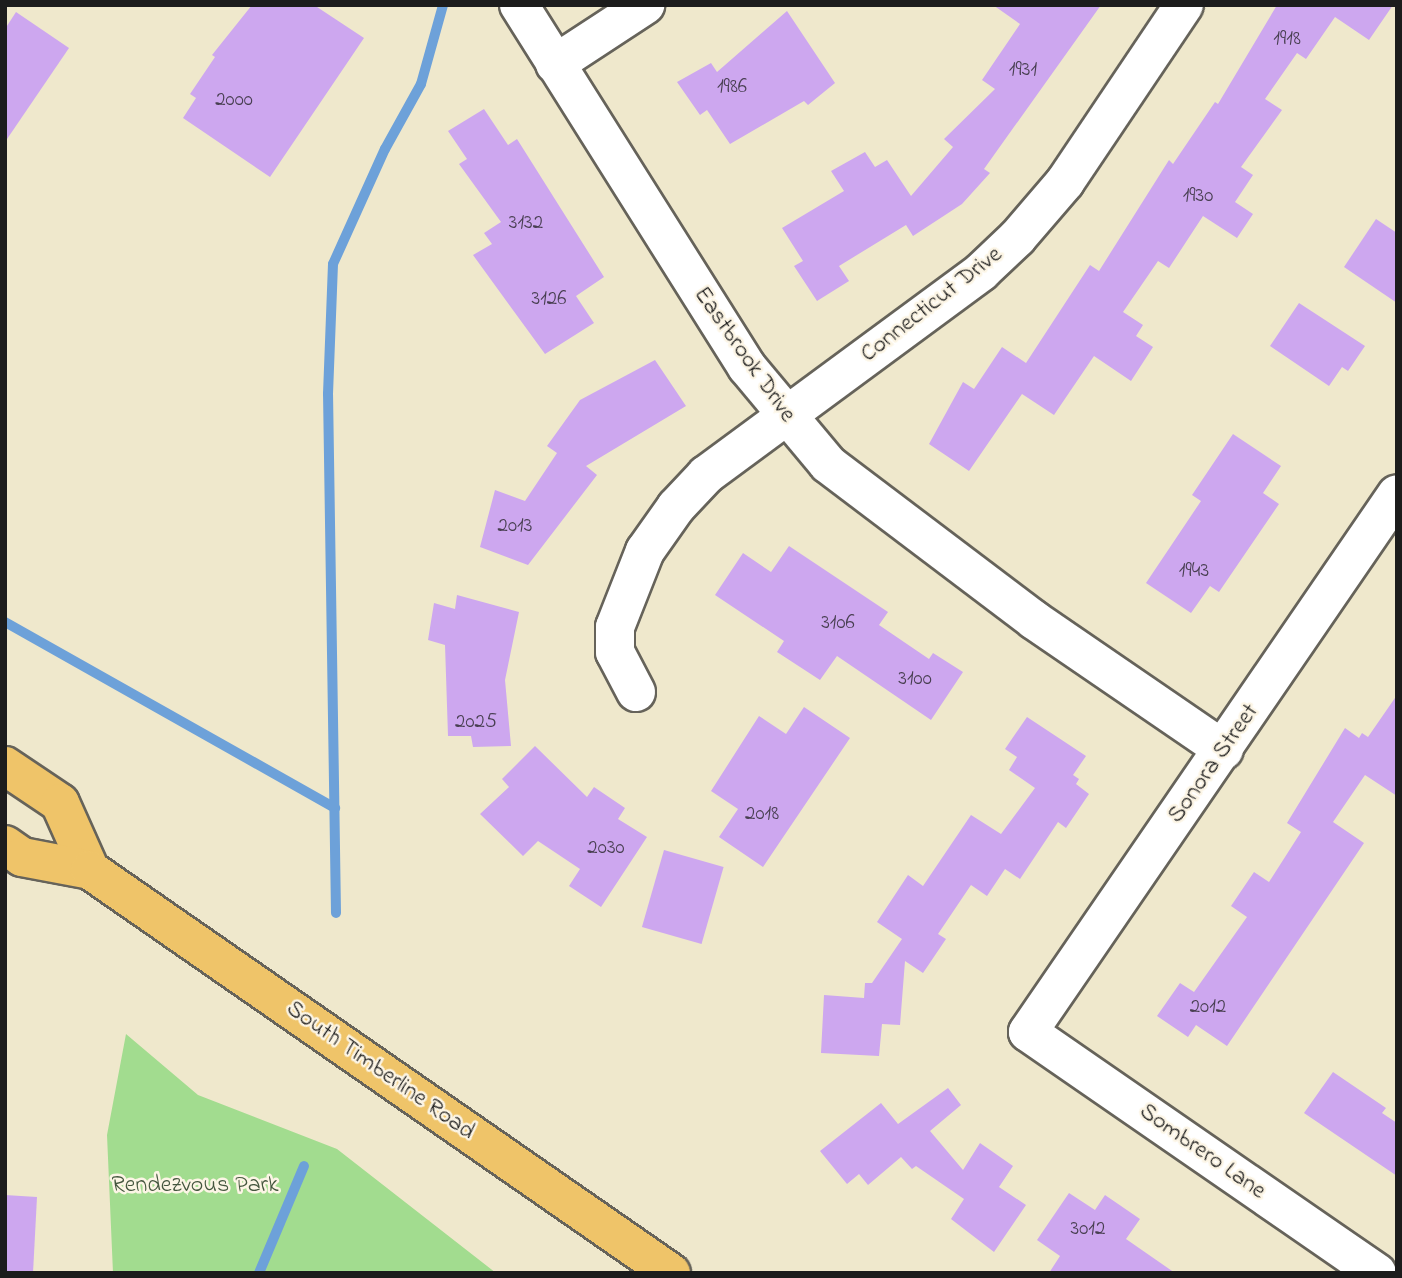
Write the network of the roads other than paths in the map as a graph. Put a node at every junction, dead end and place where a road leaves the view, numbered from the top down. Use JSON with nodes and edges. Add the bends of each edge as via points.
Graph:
{"nodes":[{"id":1,"x":519,"y":5,"type":"edge"},
{"id":2,"x":645,"y":5,"type":"edge"},
{"id":3,"x":1184,"y":5,"type":"edge"},
{"id":4,"x":555,"y":64,"type":"junction"},
{"id":5,"x":784,"y":416,"type":"junction"},
{"id":6,"x":1397,"y":494,"type":"edge"},
{"id":7,"x":636,"y":692,"type":"dead end"},
{"id":8,"x":1224,"y":750,"type":"junction"},
{"id":9,"x":5,"y":766,"type":"edge"},
{"id":10,"x":5,"y":845,"type":"edge"},
{"id":11,"x":90,"y":870,"type":"junction"},
{"id":12,"x":1028,"y":1032,"type":"joint"},
{"id":13,"x":671,"y":1273,"type":"edge"},
{"id":14,"x":1377,"y":1273,"type":"edge"}],
"edges":[{"from":1,"to":4,"type":"street","name":"Eastbrook Drive"},
{"from":2,"to":4,"type":"street"},
{"from":3,"to":5,"type":"street","name":"Connecticut Drive","via":[[1065,182],[1017,238],[981,272]]},
{"from":4,"to":5,"type":"street","name":"Eastbrook Drive","via":[[747,367]]},
{"from":5,"to":7,"type":"street","name":"Connecticut Drive","via":[[706,475],[645,551],[615,627],[615,652]]},
{"from":5,"to":8,"type":"street","name":"Eastbrook Drive","via":[[828,464],[873,502]]},
{"from":6,"to":8,"type":"street","name":"Sonora Street"},
{"from":8,"to":12,"type":"street","name":"Sonora Street"},
{"from":9,"to":11,"type":"main road","via":[[60,803]]},
{"from":10,"to":11,"type":"main road","name":"South Timberline Road","via":[[22,857]]},
{"from":11,"to":13,"type":"main road","name":"South Timberline Road"},
{"from":12,"to":14,"type":"street","name":"Sombrero Lane"}]}
